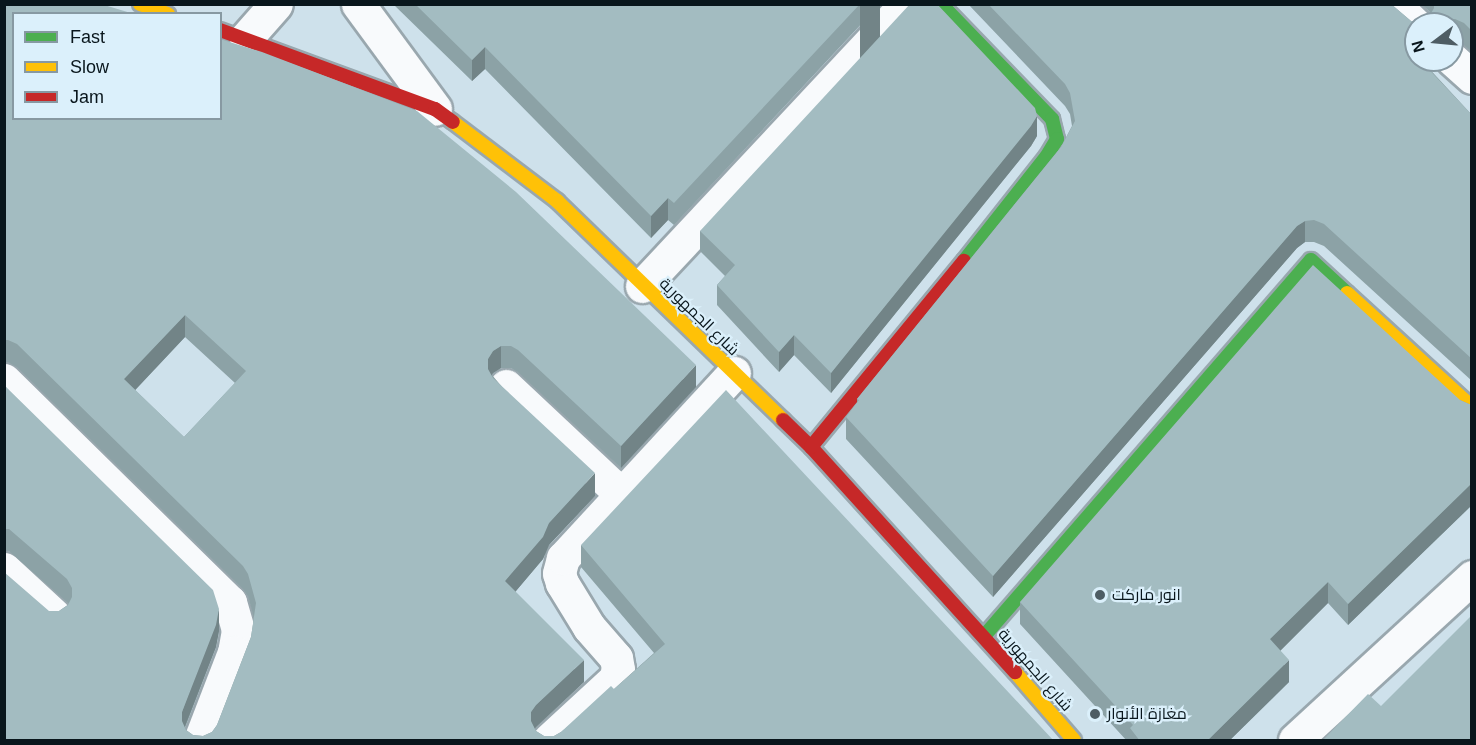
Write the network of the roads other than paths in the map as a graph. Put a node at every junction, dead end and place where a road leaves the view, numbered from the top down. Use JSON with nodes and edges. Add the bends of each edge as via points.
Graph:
{"nodes":[{"id":1,"x":140,"y":4,"type":"edge"},
{"id":2,"x":276,"y":4,"type":"edge"},
{"id":3,"x":358,"y":4,"type":"edge"},
{"id":4,"x":906,"y":4,"type":"edge"},
{"id":5,"x":941,"y":4,"type":"edge"},
{"id":6,"x":162,"y":12,"type":"edge"},
{"id":7,"x":233,"y":34,"type":"edge"},
{"id":8,"x":435,"y":109,"type":"junction"},
{"id":9,"x":642,"y":286,"type":"junction"},
{"id":10,"x":734,"y":373,"type":"junction"},
{"id":11,"x":4,"y":380,"type":"edge"},
{"id":12,"x":506,"y":387,"type":"edge"},
{"id":13,"x":1472,"y":407,"type":"edge"},
{"id":14,"x":811,"y":447,"type":"junction"},
{"id":15,"x":622,"y":495,"type":"junction"},
{"id":16,"x":4,"y":569,"type":"edge"},
{"id":17,"x":1472,"y":577,"type":"edge"},
{"id":18,"x":54,"y":615,"type":"edge"},
{"id":19,"x":984,"y":636,"type":"junction"},
{"id":20,"x":200,"y":741,"type":"edge"},
{"id":21,"x":549,"y":741,"type":"edge"},
{"id":22,"x":1074,"y":741,"type":"edge"},
{"id":23,"x":1295,"y":741,"type":"edge"}],
"edges":[{"from":1,"to":6,"type":"street"},
{"from":2,"to":7,"type":"street"},
{"from":3,"to":8,"type":"street"},
{"from":4,"to":9,"type":"street"},
{"from":5,"to":14,"type":"street","via":[[1052,119],[1057,139],[971,253]]},
{"from":7,"to":8,"type":"street","name":"شارع الجمهورية"},
{"from":8,"to":9,"type":"street","name":"شارع الجمهورية","via":[[557,201]]},
{"from":9,"to":10,"type":"street","name":"شارع الجمهورية"},
{"from":10,"to":14,"type":"street","name":"شارع الجمهورية"},
{"from":10,"to":15,"type":"street"},
{"from":11,"to":20,"type":"street","via":[[230,602],[238,630],[234,652]]},
{"from":12,"to":15,"type":"street"},
{"from":13,"to":19,"type":"street","via":[[1311,260]]},
{"from":14,"to":19,"type":"street","name":"شارع الجمهورية"},
{"from":15,"to":21,"type":"street","via":[[563,558],[559,573],[570,601],[616,658],[618,669],[615,679]]},
{"from":16,"to":18,"type":"street"},
{"from":17,"to":23,"type":"street"},
{"from":19,"to":22,"type":"street","name":"شارع الجمهورية"}]}
